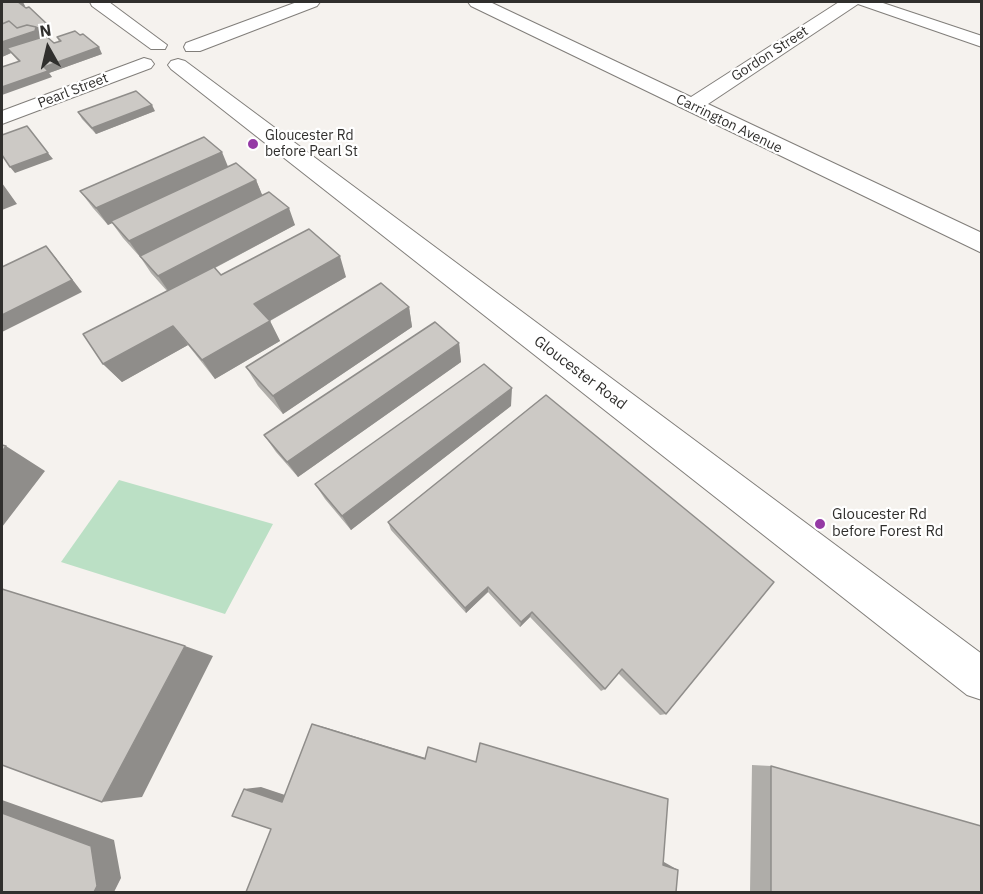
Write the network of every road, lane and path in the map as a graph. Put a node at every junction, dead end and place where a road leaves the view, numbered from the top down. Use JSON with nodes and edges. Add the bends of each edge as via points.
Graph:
{"nodes":[{"id":1,"x":98,"y":2,"type":"edge"},
{"id":2,"x":311,"y":2,"type":"edge"},
{"id":3,"x":477,"y":2,"type":"edge"},
{"id":4,"x":850,"y":2,"type":"edge"},
{"id":5,"x":865,"y":2,"type":"edge"},
{"id":6,"x":981,"y":42,"type":"edge"},
{"id":7,"x":176,"y":52,"type":"junction"},
{"id":8,"x":144,"y":64,"type":"junction"},
{"id":9,"x":691,"y":106,"type":"junction"},
{"id":10,"x":2,"y":118,"type":"edge"},
{"id":11,"x":981,"y":244,"type":"edge"},
{"id":12,"x":981,"y":680,"type":"edge"}],
"edges":[{"from":1,"to":7,"type":"street","name":"Gloucester Road"},
{"from":2,"to":7,"type":"street"},
{"from":3,"to":9,"type":"street","name":"Carrington Avenue"},
{"from":4,"to":9,"type":"street","name":"Gordon Street"},
{"from":5,"to":6,"type":"street"},
{"from":7,"to":8,"type":"street","via":[[155,67]]},
{"from":7,"to":8,"type":"street","via":[[142,56]]},
{"from":7,"to":12,"type":"street","name":"Gloucester Road"},
{"from":8,"to":10,"type":"street","name":"Pearl Street"},
{"from":9,"to":11,"type":"street","name":"Carrington Avenue"}]}
